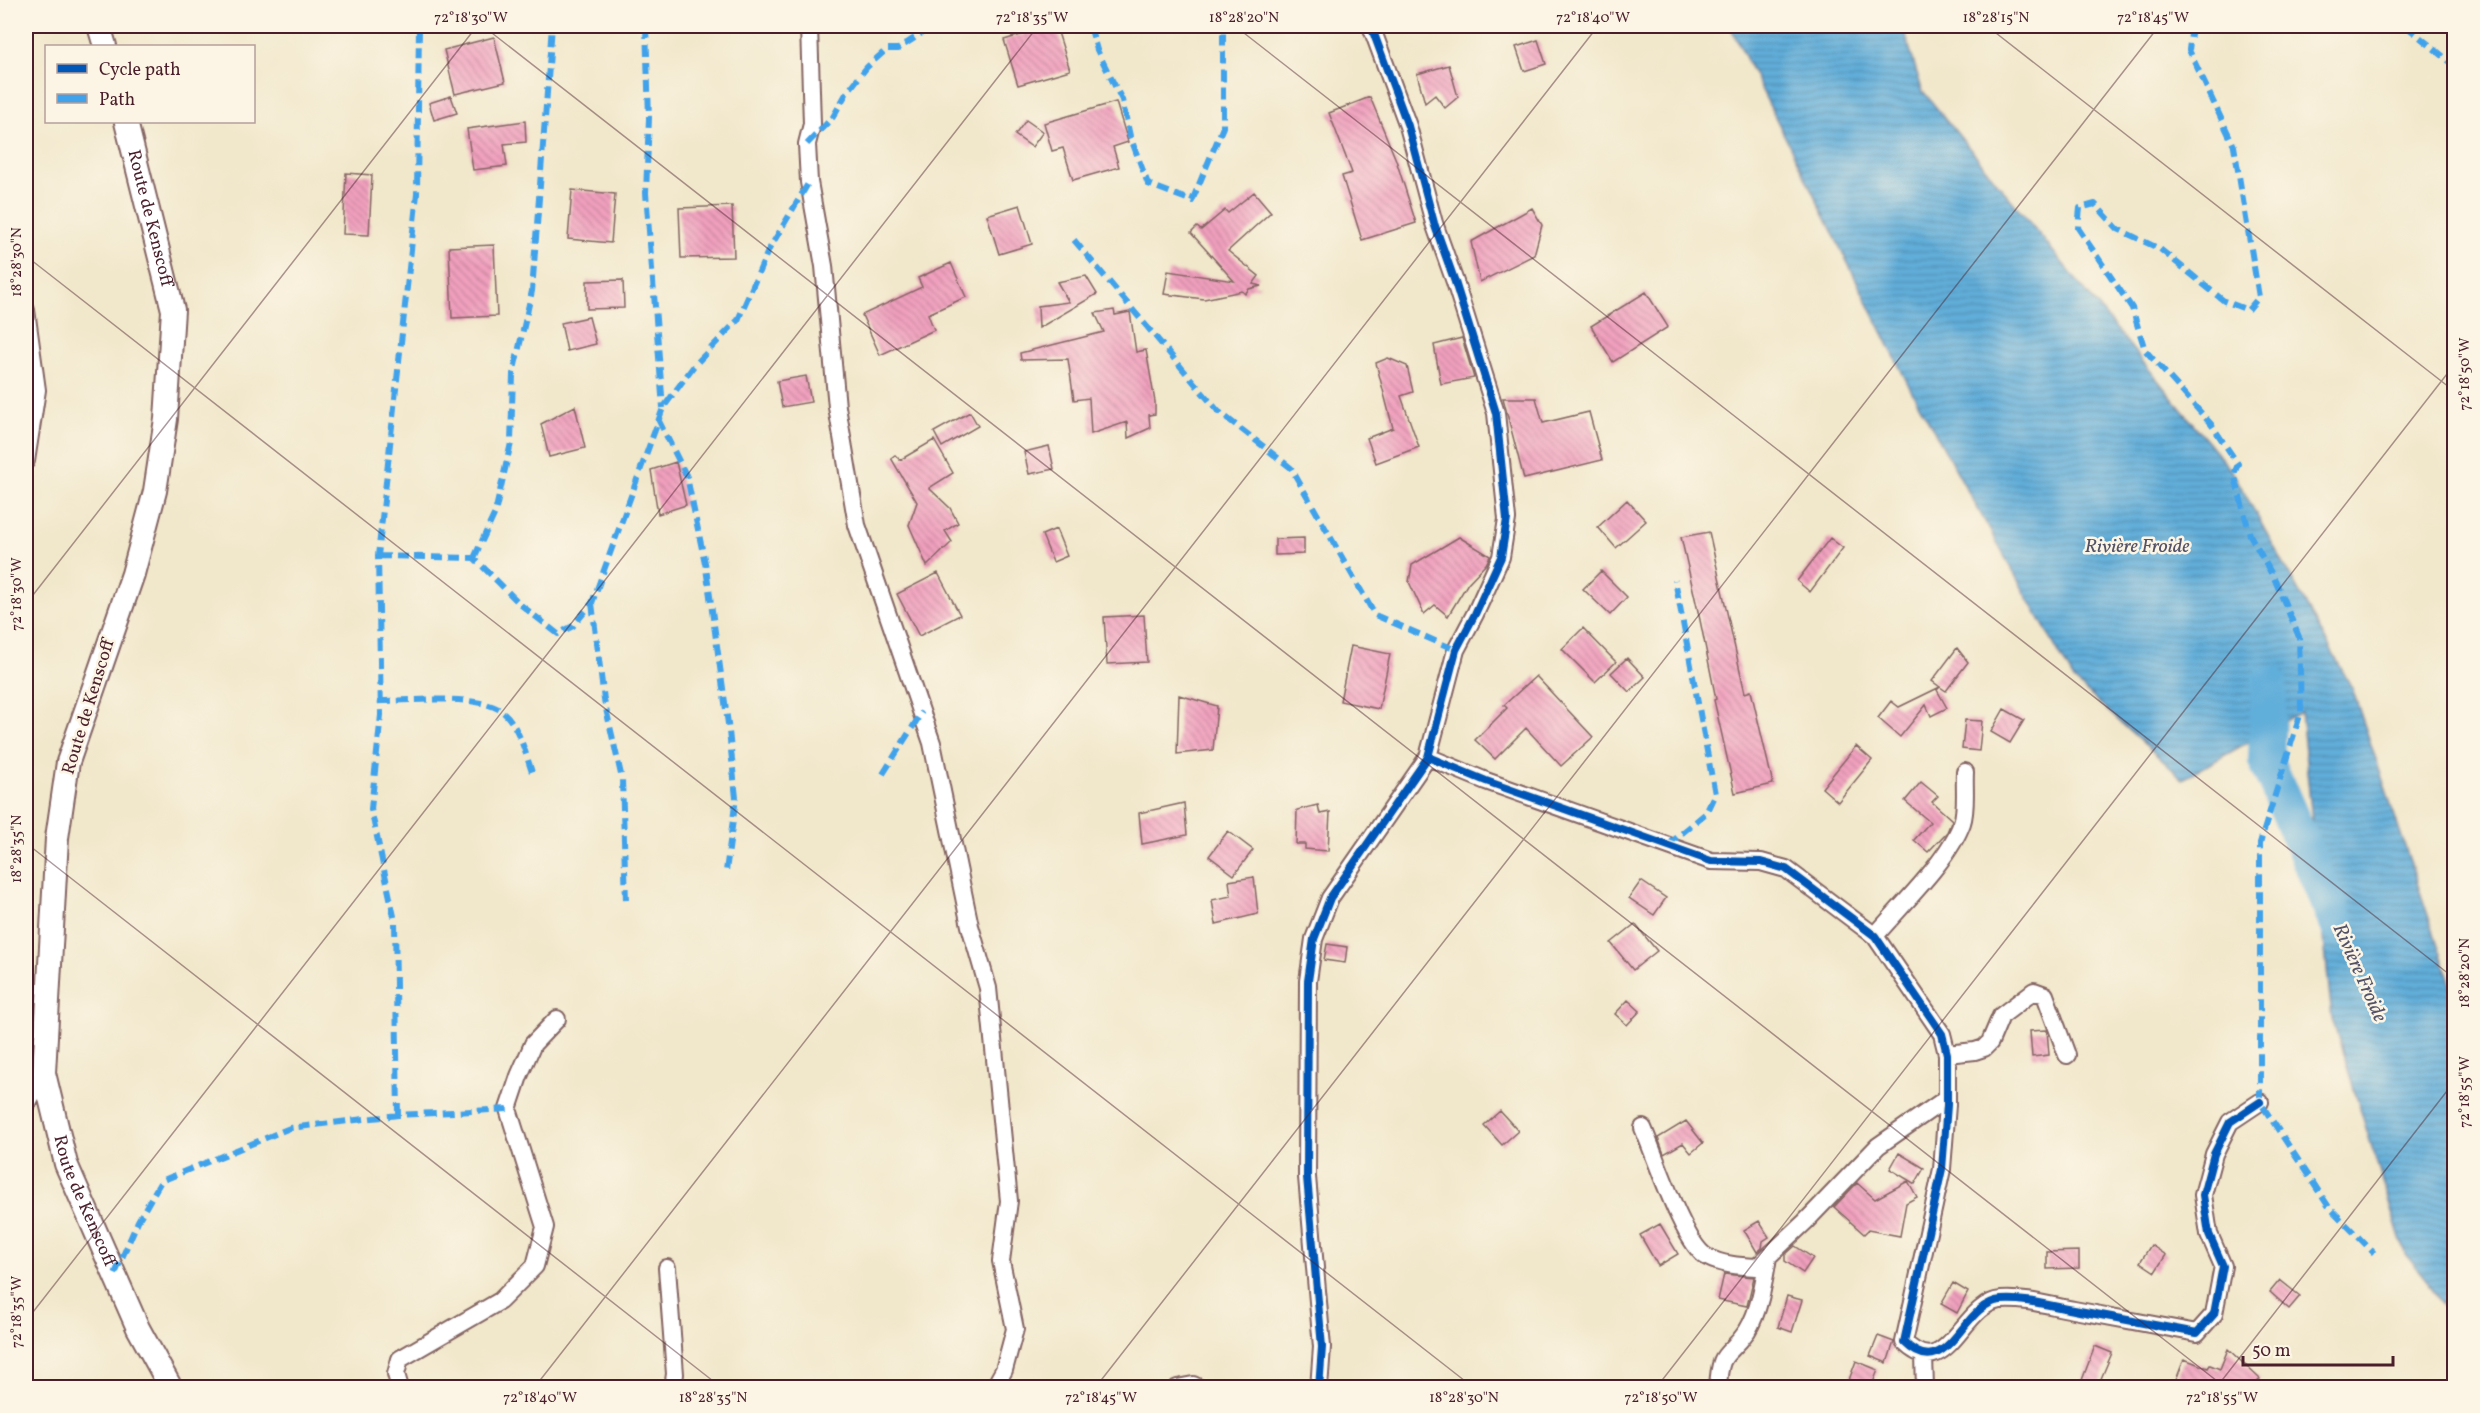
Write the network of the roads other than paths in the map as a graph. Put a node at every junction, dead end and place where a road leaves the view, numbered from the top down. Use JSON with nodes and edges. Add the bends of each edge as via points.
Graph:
{"nodes":[{"id":1,"x":99,"y":26,"type":"edge"},
{"id":2,"x":810,"y":26,"type":"edge"},
{"id":3,"x":1371,"y":26,"type":"edge"},
{"id":4,"x":105,"y":45,"type":"edge"},
{"id":5,"x":126,"y":123,"type":"edge"},
{"id":6,"x":26,"y":310,"type":"edge"},
{"id":7,"x":26,"y":460,"type":"edge"},
{"id":8,"x":1428,"y":757,"type":"junction"},
{"id":9,"x":1965,"y":772,"type":"dead end"},
{"id":10,"x":1875,"y":936,"type":"junction"},
{"id":11,"x":557,"y":1019,"type":"dead end"},
{"id":12,"x":1947,"y":1054,"type":"junction"},
{"id":13,"x":2067,"y":1055,"type":"dead end"},
{"id":14,"x":44,"y":1073,"type":"junction"},
{"id":15,"x":1947,"y":1098,"type":"junction"},
{"id":16,"x":2260,"y":1102,"type":"dead end"},
{"id":17,"x":26,"y":1106,"type":"edge"},
{"id":18,"x":1643,"y":1128,"type":"dead end"},
{"id":19,"x":1768,"y":1257,"type":"junction"},
{"id":20,"x":667,"y":1268,"type":"dead end"},
{"id":21,"x":1924,"y":1356,"type":"junction"},
{"id":22,"x":171,"y":1388,"type":"edge"},
{"id":23,"x":400,"y":1388,"type":"edge"},
{"id":24,"x":673,"y":1388,"type":"edge"},
{"id":25,"x":994,"y":1388,"type":"edge"},
{"id":26,"x":1177,"y":1388,"type":"edge"},
{"id":27,"x":1199,"y":1388,"type":"edge"},
{"id":28,"x":1319,"y":1388,"type":"edge"},
{"id":29,"x":1718,"y":1388,"type":"edge"},
{"id":30,"x":1925,"y":1388,"type":"edge"}],
"edges":[{"from":1,"to":4,"type":"main road"},
{"from":2,"to":25,"type":"street","via":[[809,182],[824,266],[837,407],[857,525],[932,743],[970,926],[988,988],[1009,1201],[1001,1261],[1015,1329],[1004,1370]]},
{"from":3,"to":8,"type":"street","via":[[1411,136],[1434,223],[1496,413],[1508,519],[1501,557],[1455,650]]},
{"from":5,"to":14,"type":"main road","name":"Route de Kenscoff","via":[[173,310],[166,419],[155,491],[133,574],[68,762],[57,838]]},
{"from":6,"to":7,"type":"street","via":[[37,390]]},
{"from":8,"to":10,"type":"street","via":[[1486,782],[1711,861],[1761,862],[1786,869]]},
{"from":8,"to":28,"type":"street","via":[[1330,898],[1314,939],[1308,981],[1307,1178],[1322,1347]]},
{"from":9,"to":10,"type":"street","via":[[1963,821],[1956,835],[1942,858]]},
{"from":10,"to":12,"type":"street","via":[[1942,1034]]},
{"from":11,"to":23,"type":"street","via":[[533,1044],[508,1109],[545,1227],[535,1266],[500,1301],[400,1359],[396,1374]]},
{"from":12,"to":13,"type":"street","via":[[1984,1048],[2001,1016],[2034,991],[2045,994]]},
{"from":12,"to":15,"type":"street"},
{"from":14,"to":17,"type":"street"},
{"from":14,"to":22,"type":"main road","name":"Route de Kenscoff","via":[[66,1164],[138,1328]]},
{"from":15,"to":19,"type":"street","via":[[1878,1146]]},
{"from":15,"to":21,"type":"street","via":[[1942,1169],[1904,1342]]},
{"from":16,"to":21,"type":"street","via":[[2230,1122],[2214,1154],[2203,1195],[2209,1234],[2223,1266],[2214,1314],[2197,1333],[2000,1300],[1985,1305],[1938,1354]]},
{"from":18,"to":19,"type":"street","via":[[1689,1240],[1705,1257],[1730,1265],[1757,1267]]},
{"from":19,"to":29,"type":"street","via":[[1762,1291],[1748,1330],[1719,1365]]},
{"from":20,"to":24,"type":"street"},
{"from":21,"to":30,"type":"street"},
{"from":26,"to":27,"type":"street"}]}
